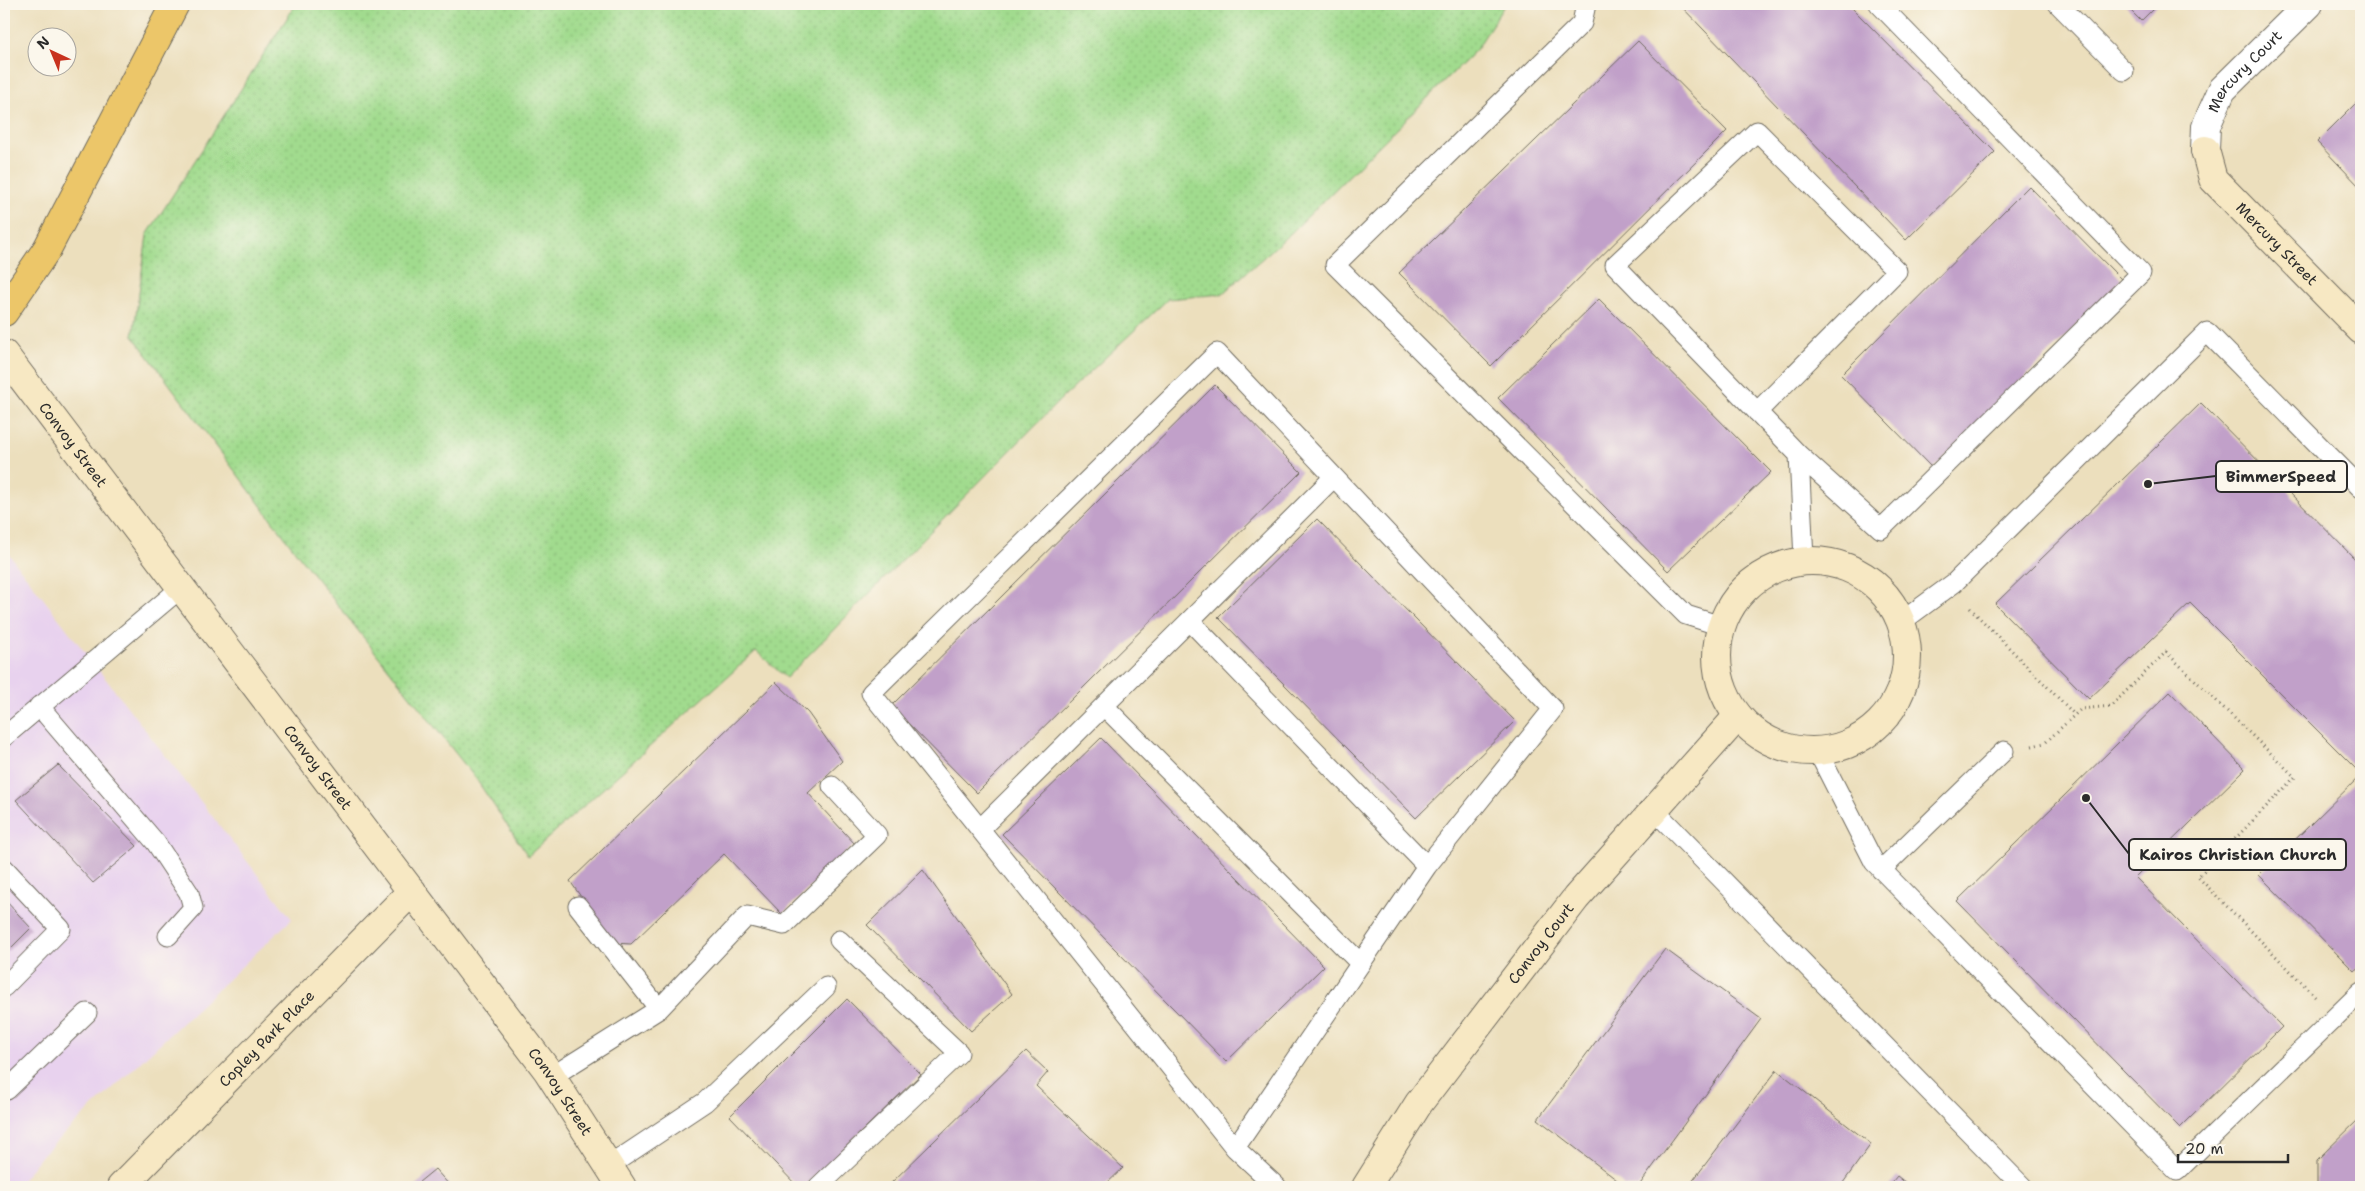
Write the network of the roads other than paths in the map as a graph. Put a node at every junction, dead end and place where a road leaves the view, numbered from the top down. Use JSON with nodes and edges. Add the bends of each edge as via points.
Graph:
{"nodes":[{"id":1,"x":175,"y":4,"type":"edge"},
{"id":2,"x":1586,"y":4,"type":"edge"},
{"id":3,"x":1878,"y":4,"type":"edge"},
{"id":4,"x":2058,"y":4,"type":"edge"},
{"id":5,"x":2309,"y":4,"type":"edge"},
{"id":6,"x":2124,"y":71,"type":"dead end"},
{"id":7,"x":2205,"y":150,"type":"joint"},
{"id":8,"x":4,"y":312,"type":"edge"},
{"id":9,"x":2361,"y":330,"type":"edge"},
{"id":10,"x":4,"y":354,"type":"edge"},
{"id":11,"x":1757,"y":412,"type":"junction"},
{"id":12,"x":1799,"y":455,"type":"junction"},
{"id":13,"x":1334,"y":477,"type":"junction"},
{"id":14,"x":2361,"y":488,"type":"edge"},
{"id":15,"x":1804,"y":560,"type":"junction"},
{"id":16,"x":182,"y":587,"type":"junction"},
{"id":17,"x":1190,"y":621,"type":"junction"},
{"id":18,"x":1901,"y":622,"type":"junction"},
{"id":19,"x":1721,"y":626,"type":"junction"},
{"id":20,"x":39,"y":706,"type":"junction"},
{"id":21,"x":1104,"y":706,"type":"junction"},
{"id":22,"x":1738,"y":716,"type":"junction"},
{"id":23,"x":4,"y":737,"type":"edge"},
{"id":24,"x":2004,"y":751,"type":"road end"},
{"id":25,"x":1818,"y":752,"type":"junction"},
{"id":26,"x":832,"y":786,"type":"dead end"},
{"id":27,"x":1654,"y":810,"type":"junction"},
{"id":28,"x":980,"y":829,"type":"junction"},
{"id":29,"x":1427,"y":866,"type":"junction"},
{"id":30,"x":4,"y":868,"type":"edge"},
{"id":31,"x":1882,"y":870,"type":"junction"},
{"id":32,"x":412,"y":891,"type":"junction"},
{"id":33,"x":578,"y":906,"type":"dead end"},
{"id":34,"x":168,"y":936,"type":"dead end"},
{"id":35,"x":839,"y":940,"type":"dead end"},
{"id":36,"x":1360,"y":964,"type":"junction"},
{"id":37,"x":6,"y":980,"type":"edge"},
{"id":38,"x":826,"y":987,"type":"dead end"},
{"id":39,"x":2361,"y":992,"type":"edge"},
{"id":40,"x":659,"y":1009,"type":"junction"},
{"id":41,"x":88,"y":1012,"type":"dead end"},
{"id":42,"x":551,"y":1077,"type":"junction"},
{"id":43,"x":4,"y":1088,"type":"edge"},
{"id":44,"x":1235,"y":1148,"type":"junction"},
{"id":45,"x":615,"y":1177,"type":"edge"},
{"id":46,"x":121,"y":1187,"type":"edge"},
{"id":47,"x":818,"y":1187,"type":"edge"},
{"id":48,"x":1277,"y":1187,"type":"edge"},
{"id":49,"x":1366,"y":1187,"type":"edge"},
{"id":50,"x":2023,"y":1187,"type":"edge"}],
"edges":[{"from":1,"to":8,"type":"highway","via":[[47,249]]},
{"from":2,"to":19,"type":"lane","via":[[1582,23],[1335,264],[1686,615]]},
{"from":3,"to":12,"type":"lane","via":[[2141,273],[1880,529]]},
{"from":4,"to":6,"type":"lane"},
{"from":5,"to":7,"type":"street","name":"Mercury Court","via":[[2222,90],[2206,126]]},
{"from":7,"to":9,"type":"street","name":"Mercury Street","via":[[2213,179]]},
{"from":10,"to":16,"type":"street","name":"Convoy Street"},
{"from":11,"to":11,"type":"lane","via":[[1615,265],[1757,131],[1897,270]]},
{"from":11,"to":12,"type":"lane"},
{"from":12,"to":15,"type":"lane"},
{"from":13,"to":17,"type":"lane"},
{"from":13,"to":28,"type":"lane","via":[[1217,353],[878,686],[871,693]]},
{"from":13,"to":29,"type":"lane","via":[[1553,710]]},
{"from":14,"to":18,"type":"lane","via":[[2207,332],[1949,586]]},
{"from":15,"to":18,"type":"street","via":[[1835,563],[1863,575],[1886,596]]},
{"from":15,"to":19,"type":"street","via":[[1777,567],[1753,581],[1734,602]]},
{"from":16,"to":20,"type":"lane"},
{"from":16,"to":32,"type":"street","name":"Convoy Street"},
{"from":17,"to":21,"type":"lane"},
{"from":17,"to":29,"type":"lane"},
{"from":18,"to":25,"type":"street","via":[[1907,655],[1902,687],[1886,716],[1860,737]]},
{"from":19,"to":22,"type":"street","via":[[1716,658],[1722,689]]},
{"from":20,"to":23,"type":"lane"},
{"from":20,"to":34,"type":"lane","via":[[156,843],[189,893],[193,908]]},
{"from":21,"to":28,"type":"lane"},
{"from":21,"to":36,"type":"lane"},
{"from":22,"to":25,"type":"street","via":[[1757,734],[1779,746]]},
{"from":22,"to":27,"type":"street","name":"Convoy Court"},
{"from":24,"to":31,"type":"lane"},
{"from":25,"to":31,"type":"lane","via":[[1874,862]]},
{"from":26,"to":40,"type":"lane","via":[[877,835],[784,925],[747,916]]},
{"from":27,"to":49,"type":"street","name":"Convoy Court","via":[[1564,913],[1419,1103]]},
{"from":27,"to":50,"type":"lane"},
{"from":28,"to":44,"type":"lane"},
{"from":29,"to":36,"type":"lane"},
{"from":30,"to":37,"type":"lane","via":[[61,929]]},
{"from":31,"to":39,"type":"lane","via":[[2177,1171]]},
{"from":32,"to":42,"type":"street","name":"Convoy Street"},
{"from":32,"to":46,"type":"street","name":"Copley Park Place"},
{"from":33,"to":40,"type":"lane"},
{"from":35,"to":47,"type":"lane","via":[[959,1053]]},
{"from":36,"to":44,"type":"lane"},
{"from":38,"to":45,"type":"lane","via":[[705,1102]]},
{"from":40,"to":42,"type":"lane"},
{"from":41,"to":43,"type":"lane","via":[[7,1090]]},
{"from":42,"to":45,"type":"street","name":"Convoy Street"},
{"from":44,"to":48,"type":"lane"}]}
